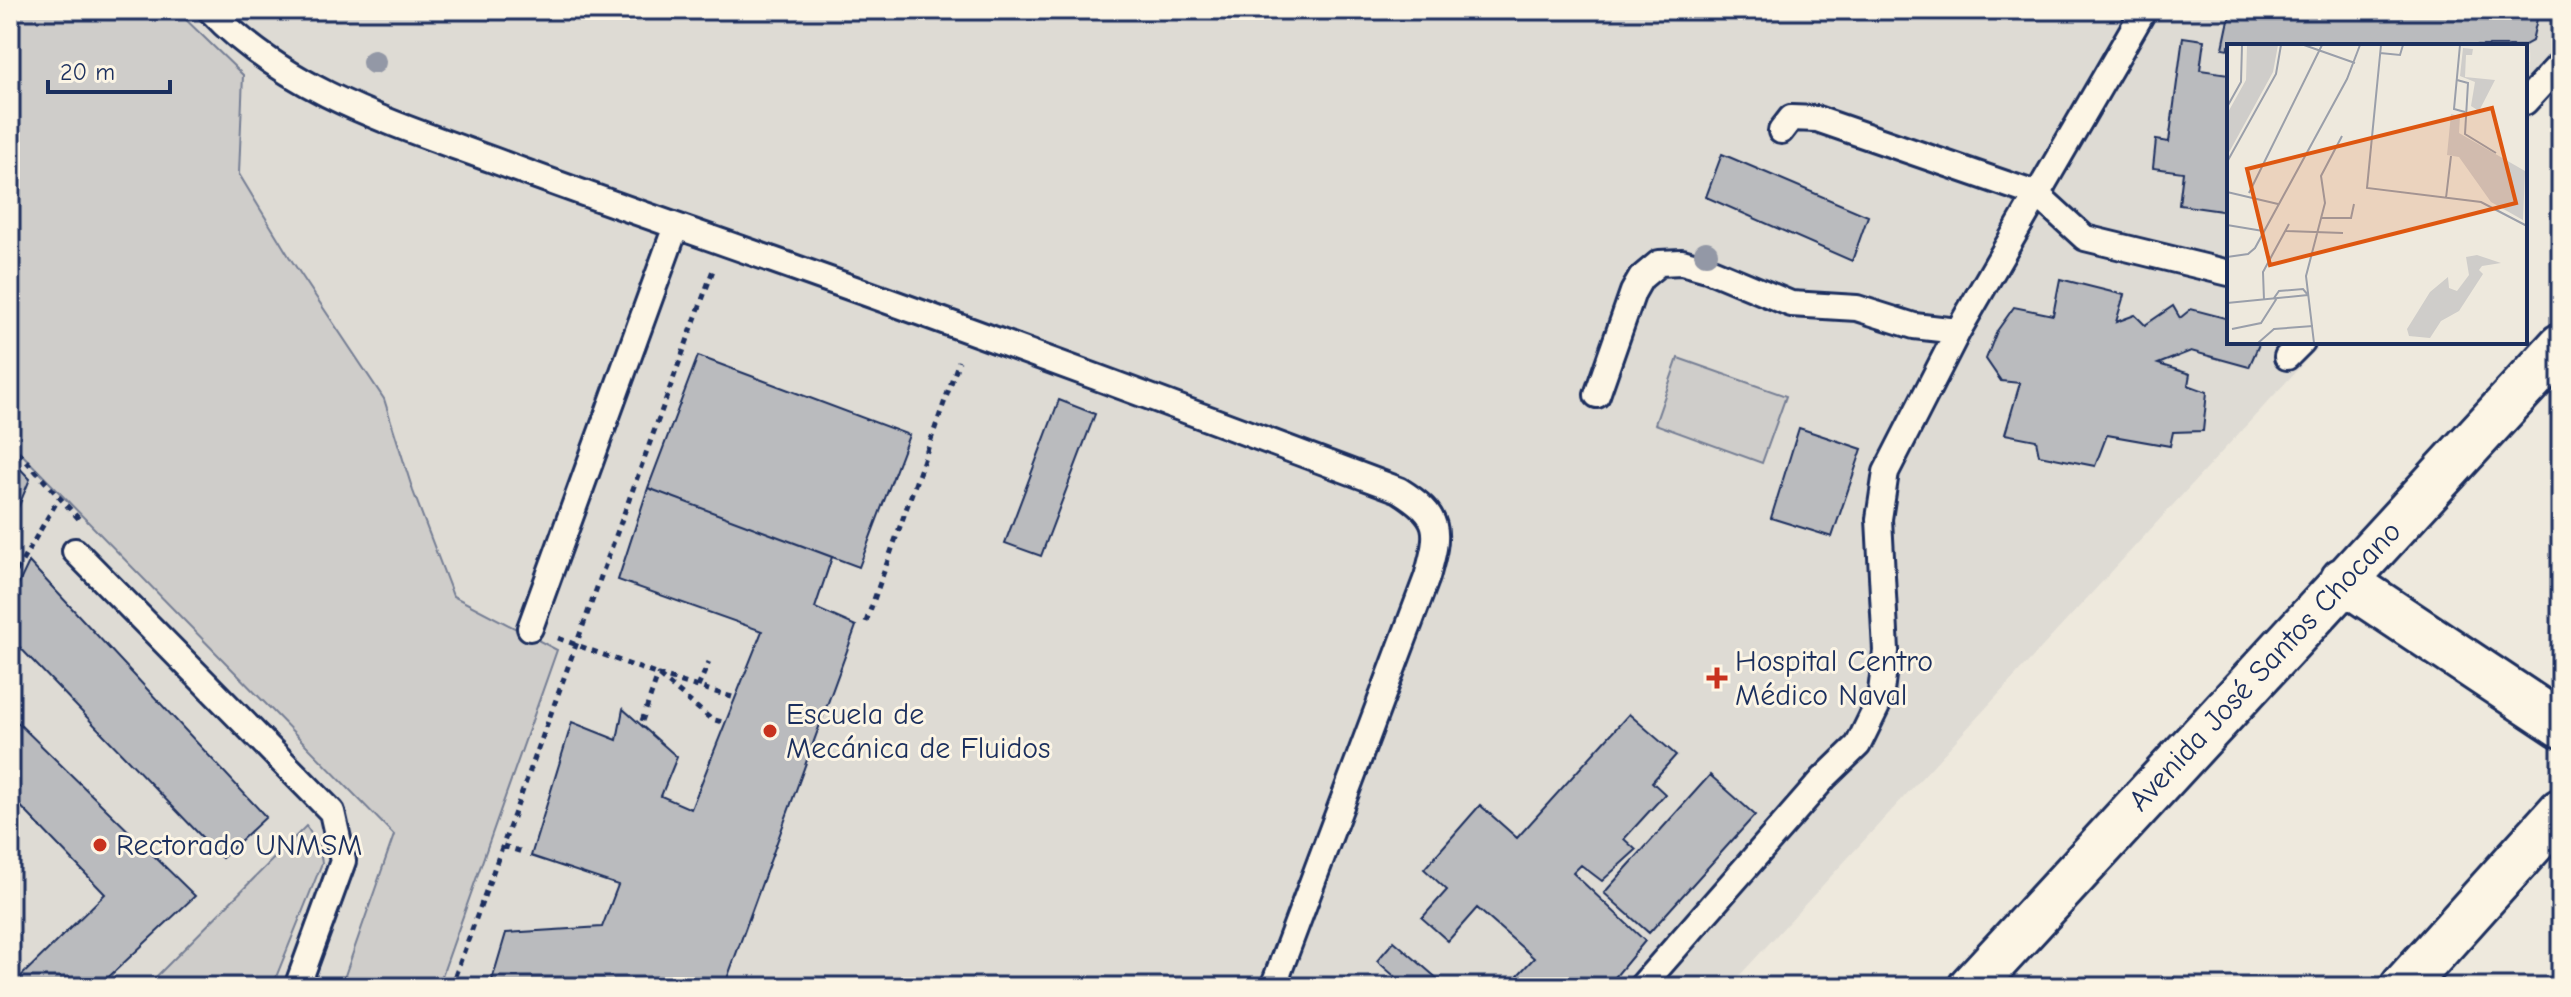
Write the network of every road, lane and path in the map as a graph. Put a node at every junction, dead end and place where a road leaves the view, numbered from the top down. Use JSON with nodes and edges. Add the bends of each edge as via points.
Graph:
{"nodes":[{"id":1,"x":210,"y":10,"type":"edge"},
{"id":2,"x":2144,"y":10,"type":"edge"},
{"id":3,"x":2561,"y":63,"type":"edge"},
{"id":4,"x":2527,"y":100,"type":"edge"},
{"id":5,"x":1781,"y":131,"type":"dead end"},
{"id":6,"x":2038,"y":195,"type":"junction"},
{"id":7,"x":676,"y":226,"type":"junction"},
{"id":8,"x":715,"y":265,"type":"dead end"},
{"id":9,"x":2227,"y":273,"type":"edge"},
{"id":10,"x":970,"y":330,"type":"junction"},
{"id":11,"x":1958,"y":331,"type":"junction"},
{"id":12,"x":2560,"y":348,"type":"edge"},
{"id":13,"x":1597,"y":395,"type":"dead end"},
{"id":14,"x":59,"y":498,"type":"dead end"},
{"id":15,"x":75,"y":551,"type":"dead end"},
{"id":16,"x":2343,"y":580,"type":"junction"},
{"id":17,"x":10,"y":582,"type":"edge"},
{"id":18,"x":866,"y":622,"type":"dead end"},
{"id":19,"x":530,"y":628,"type":"joint"},
{"id":20,"x":576,"y":645,"type":"junction"},
{"id":21,"x":709,"y":662,"type":"dead end"},
{"id":22,"x":658,"y":675,"type":"junction"},
{"id":23,"x":698,"y":687,"type":"junction"},
{"id":24,"x":732,"y":697,"type":"dead end"},
{"id":25,"x":642,"y":721,"type":"dead end"},
{"id":26,"x":722,"y":722,"type":"dead end"},
{"id":27,"x":2561,"y":725,"type":"edge"},
{"id":28,"x":2561,"y":811,"type":"edge"},
{"id":29,"x":503,"y":846,"type":"junction"},
{"id":30,"x":526,"y":853,"type":"dead end"},
{"id":31,"x":297,"y":987,"type":"edge"},
{"id":32,"x":451,"y":987,"type":"edge"},
{"id":33,"x":1273,"y":987,"type":"edge"},
{"id":34,"x":1641,"y":987,"type":"edge"},
{"id":35,"x":1971,"y":987,"type":"edge"},
{"id":36,"x":2403,"y":987,"type":"edge"}],
"edges":[{"from":1,"to":7,"type":"lane","via":[[278,68],[338,101]]},
{"from":2,"to":6,"type":"lane"},
{"from":3,"to":4,"type":"lane"},
{"from":5,"to":6,"type":"lane","via":[[1791,118],[1817,119]]},
{"from":6,"to":9,"type":"lane","via":[[2085,238]]},
{"from":6,"to":11,"type":"lane"},
{"from":7,"to":10,"type":"lane"},
{"from":7,"to":19,"type":"lane"},
{"from":8,"to":20,"type":"path"},
{"from":10,"to":18,"type":"path"},
{"from":10,"to":33,"type":"lane","via":[[1399,490],[1434,520],[1435,547],[1427,577]]},
{"from":11,"to":13,"type":"lane","via":[[1914,326],[1857,308],[1791,304],[1707,269],[1659,263],[1633,292]]},
{"from":11,"to":34,"type":"lane","via":[[1886,472],[1879,519],[1886,651],[1880,700],[1858,745]]},
{"from":12,"to":16,"type":"street","name":"Avenida José Santos Chocano"},
{"from":14,"to":17,"type":"path"},
{"from":15,"to":31,"type":"lane","via":[[332,812],[343,861]]},
{"from":16,"to":27,"type":"street"},
{"from":16,"to":35,"type":"street","name":"Avenida José Santos Chocano"},
{"from":19,"to":20,"type":"path"},
{"from":20,"to":22,"type":"path"},
{"from":20,"to":29,"type":"path"},
{"from":21,"to":23,"type":"path"},
{"from":22,"to":23,"type":"path"},
{"from":22,"to":25,"type":"path"},
{"from":22,"to":26,"type":"path","via":[[711,719]]},
{"from":23,"to":24,"type":"path"},
{"from":28,"to":36,"type":"street"},
{"from":29,"to":30,"type":"path"},
{"from":29,"to":32,"type":"path"}]}
